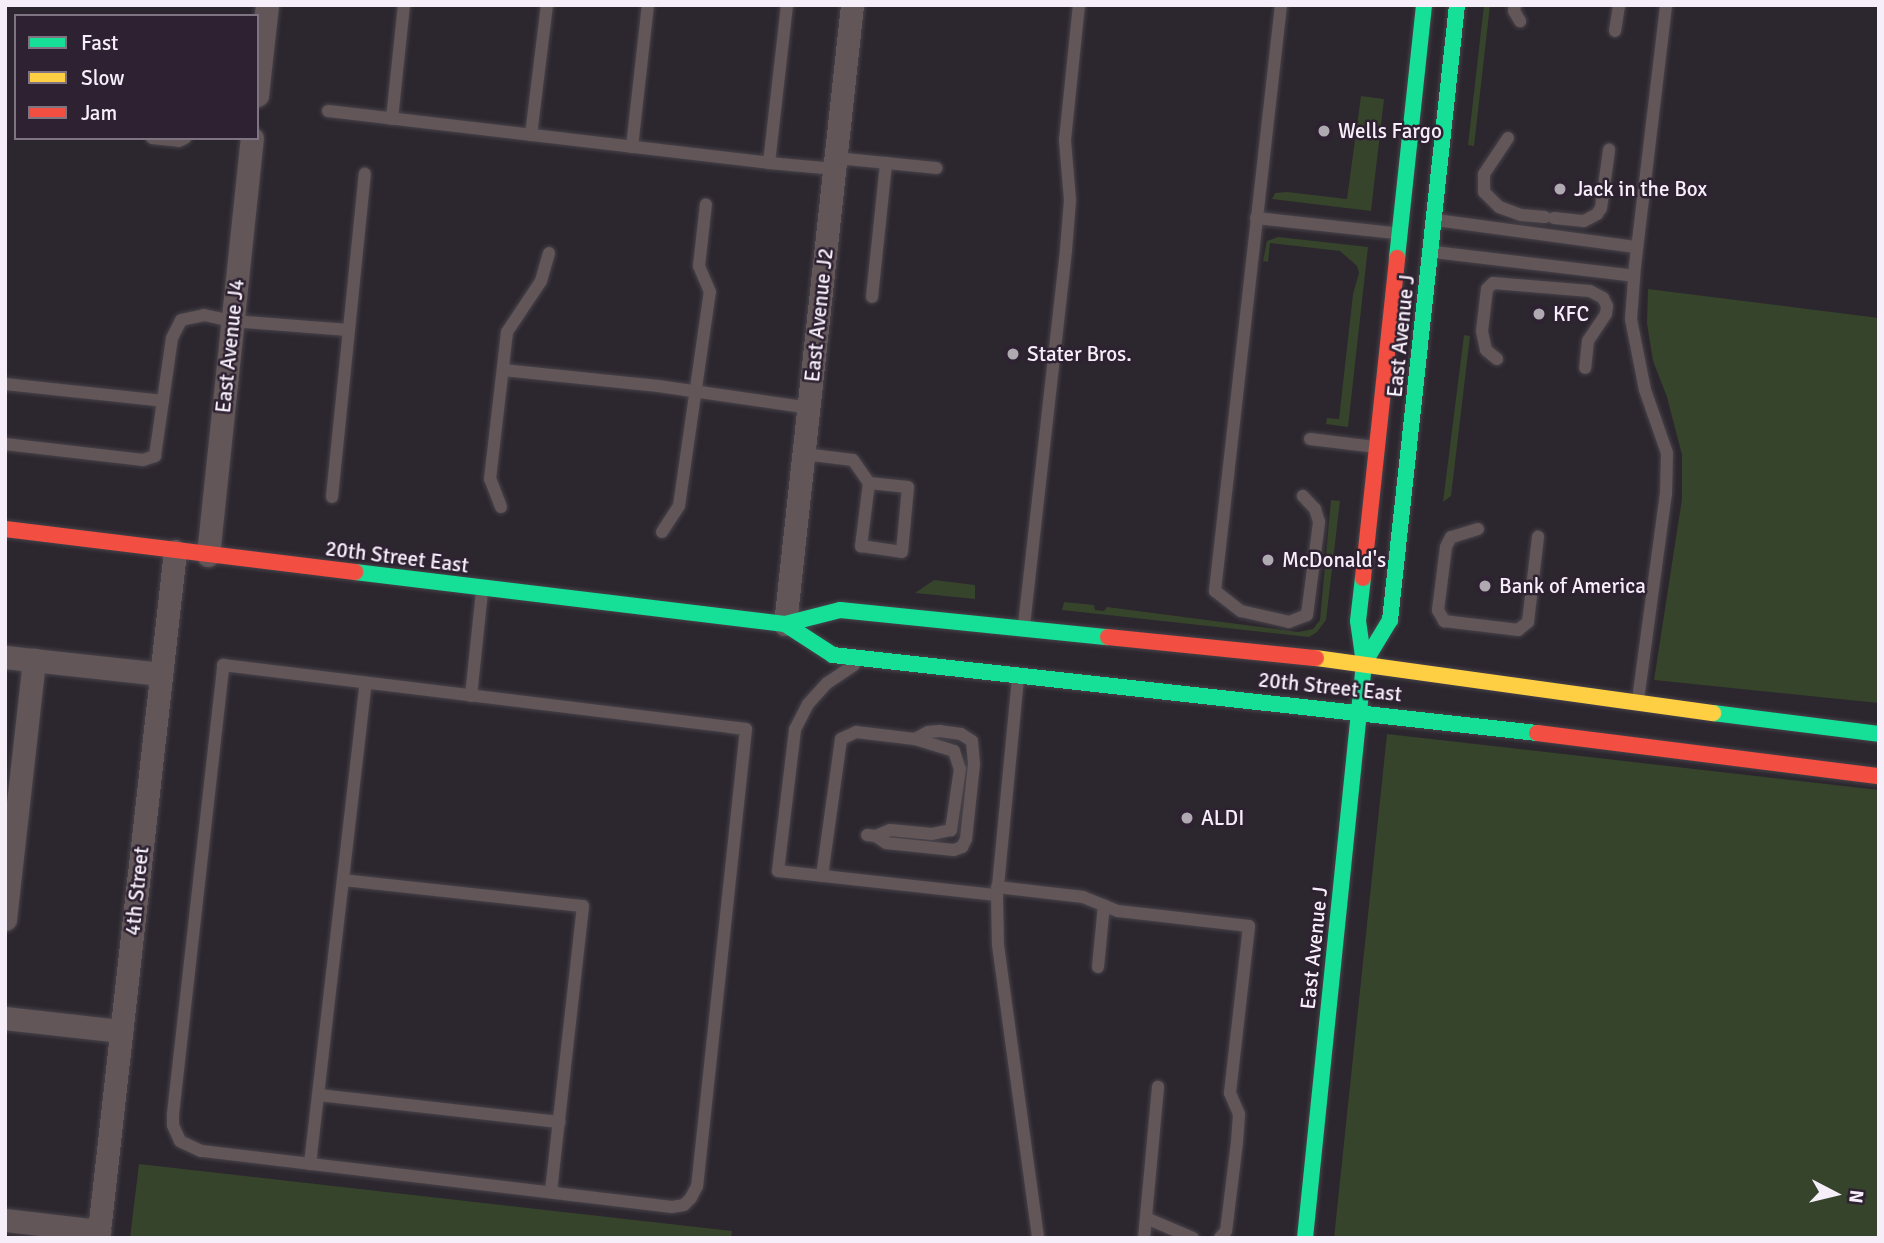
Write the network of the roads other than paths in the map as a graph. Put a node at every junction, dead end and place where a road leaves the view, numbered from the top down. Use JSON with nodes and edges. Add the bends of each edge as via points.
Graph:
{"nodes":[{"id":1,"x":267,"y":5,"type":"edge"},
{"id":2,"x":404,"y":5,"type":"edge"},
{"id":3,"x":547,"y":5,"type":"edge"},
{"id":4,"x":648,"y":5,"type":"edge"},
{"id":5,"x":787,"y":5,"type":"edge"},
{"id":6,"x":852,"y":5,"type":"edge"},
{"id":7,"x":1079,"y":5,"type":"edge"},
{"id":8,"x":1281,"y":5,"type":"edge"},
{"id":9,"x":1424,"y":5,"type":"edge"},
{"id":10,"x":1438,"y":5,"type":"edge"},
{"id":11,"x":1457,"y":5,"type":"edge"},
{"id":12,"x":1514,"y":5,"type":"edge"},
{"id":13,"x":1619,"y":5,"type":"edge"},
{"id":14,"x":1666,"y":5,"type":"edge"},
{"id":15,"x":1520,"y":21,"type":"dead end"},
{"id":16,"x":1615,"y":32,"type":"dead end"},
{"id":17,"x":259,"y":77,"type":"edge"},
{"id":18,"x":328,"y":111,"type":"dead end"},
{"id":19,"x":393,"y":119,"type":"junction"},
{"id":20,"x":531,"y":135,"type":"junction"},
{"id":21,"x":1508,"y":138,"type":"dead end"},
{"id":22,"x":252,"y":140,"type":"edge"},
{"id":23,"x":632,"y":147,"type":"junction"},
{"id":24,"x":1609,"y":150,"type":"dead end"},
{"id":25,"x":769,"y":163,"type":"junction"},
{"id":26,"x":886,"y":163,"type":"junction"},
{"id":27,"x":835,"y":164,"type":"junction"},
{"id":28,"x":937,"y":168,"type":"dead end"},
{"id":29,"x":365,"y":174,"type":"dead end"},
{"id":30,"x":706,"y":204,"type":"dead end"},
{"id":31,"x":1256,"y":218,"type":"junction"},
{"id":32,"x":1433,"y":223,"type":"junction"},
{"id":33,"x":1399,"y":233,"type":"junction"},
{"id":34,"x":1637,"y":247,"type":"junction"},
{"id":35,"x":1430,"y":252,"type":"junction"},
{"id":36,"x":549,"y":253,"type":"dead end"},
{"id":37,"x":1634,"y":276,"type":"junction"},
{"id":38,"x":872,"y":297,"type":"dead end"},
{"id":39,"x":232,"y":321,"type":"junction"},
{"id":40,"x":349,"y":330,"type":"junction"},
{"id":41,"x":1497,"y":359,"type":"dead end"},
{"id":42,"x":1585,"y":368,"type":"dead end"},
{"id":43,"x":503,"y":369,"type":"junction"},
{"id":44,"x":5,"y":384,"type":"edge"},
{"id":45,"x":695,"y":393,"type":"junction"},
{"id":46,"x":163,"y":401,"type":"junction"},
{"id":47,"x":810,"y":408,"type":"junction"},
{"id":48,"x":1412,"y":433,"type":"junction"},
{"id":49,"x":1310,"y":439,"type":"dead end"},
{"id":50,"x":5,"y":444,"type":"edge"},
{"id":51,"x":1376,"y":447,"type":"junction"},
{"id":52,"x":804,"y":454,"type":"junction"},
{"id":53,"x":869,"y":483,"type":"junction"},
{"id":54,"x":1303,"y":496,"type":"dead end"},
{"id":55,"x":332,"y":497,"type":"dead end"},
{"id":56,"x":501,"y":507,"type":"dead end"},
{"id":57,"x":5,"y":529,"type":"edge"},
{"id":58,"x":1478,"y":529,"type":"dead end"},
{"id":59,"x":662,"y":532,"type":"dead end"},
{"id":60,"x":1538,"y":537,"type":"dead end"},
{"id":61,"x":175,"y":551,"type":"junction"},
{"id":62,"x":208,"y":555,"type":"junction"},
{"id":63,"x":482,"y":589,"type":"junction"},
{"id":64,"x":785,"y":624,"type":"junction"},
{"id":65,"x":1024,"y":631,"type":"junction"},
{"id":66,"x":907,"y":646,"type":"dead end"},
{"id":67,"x":1013,"y":646,"type":"dead end"},
{"id":68,"x":5,"y":657,"type":"edge"},
{"id":69,"x":863,"y":658,"type":"junction"},
{"id":70,"x":34,"y":660,"type":"junction"},
{"id":71,"x":880,"y":660,"type":"junction"},
{"id":72,"x":1364,"y":663,"type":"junction"},
{"id":73,"x":161,"y":674,"type":"junction"},
{"id":74,"x":1018,"y":677,"type":"junction"},
{"id":75,"x":366,"y":683,"type":"junction"},
{"id":76,"x":471,"y":696,"type":"junction"},
{"id":77,"x":1637,"y":704,"type":"junction"},
{"id":78,"x":1359,"y":711,"type":"junction"},
{"id":79,"x":1879,"y":734,"type":"edge"},
{"id":80,"x":915,"y":739,"type":"junction"},
{"id":81,"x":1879,"y":776,"type":"edge"},
{"id":82,"x":822,"y":876,"type":"junction"},
{"id":83,"x":343,"y":880,"type":"junction"},
{"id":84,"x":997,"y":891,"type":"junction"},
{"id":85,"x":1104,"y":905,"type":"junction"},
{"id":86,"x":5,"y":919,"type":"edge"},
{"id":87,"x":1098,"y":967,"type":"dead end"},
{"id":88,"x":5,"y":1018,"type":"edge"},
{"id":89,"x":121,"y":1031,"type":"junction"},
{"id":90,"x":1158,"y":1087,"type":"dead end"},
{"id":91,"x":318,"y":1095,"type":"junction"},
{"id":92,"x":559,"y":1122,"type":"junction"},
{"id":93,"x":310,"y":1164,"type":"junction"},
{"id":94,"x":551,"y":1192,"type":"junction"},
{"id":95,"x":1146,"y":1218,"type":"junction"},
{"id":96,"x":5,"y":1220,"type":"edge"},
{"id":97,"x":1038,"y":1238,"type":"edge"},
{"id":98,"x":1144,"y":1238,"type":"edge"},
{"id":99,"x":1193,"y":1238,"type":"edge"},
{"id":100,"x":1220,"y":1238,"type":"edge"},
{"id":101,"x":1305,"y":1238,"type":"edge"}],
"edges":[{"from":1,"to":17,"type":"street"},
{"from":2,"to":19,"type":"lane"},
{"from":3,"to":20,"type":"lane"},
{"from":4,"to":23,"type":"lane"},
{"from":5,"to":25,"type":"lane"},
{"from":6,"to":27,"type":"street","name":"East Avenue J2"},
{"from":7,"to":65,"type":"lane","via":[[1065,140],[1070,200],[1066,250]]},
{"from":8,"to":31,"type":"lane"},
{"from":9,"to":33,"type":"main road","name":"East Avenue J"},
{"from":10,"to":32,"type":"main road","via":[[1422,180],[1425,216]]},
{"from":11,"to":32,"type":"main road","name":"East Avenue J"},
{"from":12,"to":15,"type":"lane"},
{"from":13,"to":16,"type":"lane"},
{"from":14,"to":34,"type":"lane"},
{"from":18,"to":19,"type":"lane"},
{"from":19,"to":20,"type":"lane"},
{"from":20,"to":23,"type":"lane"},
{"from":21,"to":24,"type":"lane","via":[[1485,174],[1483,192],[1499,206],[1521,215],[1584,221],[1597,214]]},
{"from":22,"to":39,"type":"street","name":"East Avenue J4"},
{"from":23,"to":25,"type":"lane"},
{"from":25,"to":27,"type":"lane"},
{"from":26,"to":27,"type":"lane"},
{"from":26,"to":28,"type":"lane"},
{"from":26,"to":38,"type":"lane"},
{"from":27,"to":47,"type":"street","name":"East Avenue J2"},
{"from":29,"to":40,"type":"lane"},
{"from":30,"to":45,"type":"lane","via":[[699,266],[710,292]]},
{"from":31,"to":33,"type":"lane"},
{"from":31,"to":54,"type":"lane","via":[[1215,591],[1241,611],[1289,622],[1307,615],[1319,522]]},
{"from":32,"to":34,"type":"lane"},
{"from":32,"to":35,"type":"main road","name":"East Avenue J"},
{"from":33,"to":48,"type":"main road","via":[[1406,240],[1413,271],[1405,381]]},
{"from":33,"to":51,"type":"main road","name":"East Avenue J"},
{"from":34,"to":37,"type":"lane"},
{"from":35,"to":37,"type":"lane"},
{"from":35,"to":48,"type":"main road","name":"East Avenue J"},
{"from":36,"to":43,"type":"lane","via":[[541,281],[508,332]]},
{"from":37,"to":77,"type":"lane","via":[[1632,319],[1645,390],[1667,453],[1666,494]]},
{"from":39,"to":40,"type":"lane"},
{"from":39,"to":46,"type":"lane","via":[[204,315],[181,320],[172,338]]},
{"from":39,"to":62,"type":"street","name":"East Avenue J4"},
{"from":40,"to":55,"type":"lane"},
{"from":41,"to":42,"type":"lane","via":[[1486,351],[1482,331],[1487,289],[1493,283],[1578,290],[1603,298],[1607,306],[1588,341]]},
{"from":43,"to":45,"type":"lane"},
{"from":43,"to":56,"type":"lane","via":[[490,479]]},
{"from":44,"to":46,"type":"lane"},
{"from":45,"to":47,"type":"lane"},
{"from":45,"to":59,"type":"lane","via":[[679,506]]},
{"from":46,"to":50,"type":"lane","via":[[155,456],[143,460]]},
{"from":47,"to":52,"type":"street","name":"East Avenue J2"},
{"from":48,"to":72,"type":"main road","name":"East Avenue J","via":[[1390,620]]},
{"from":49,"to":51,"type":"lane"},
{"from":51,"to":72,"type":"main road","name":"East Avenue J","via":[[1358,621]]},
{"from":52,"to":53,"type":"lane","via":[[853,460]]},
{"from":52,"to":64,"type":"street","name":"East Avenue J2"},
{"from":53,"to":53,"type":"lane","via":[[861,546],[902,552],[908,488]]},
{"from":57,"to":61,"type":"main road","name":"20th Street East"},
{"from":58,"to":60,"type":"lane","via":[[1451,537],[1446,547],[1438,610],[1444,621],[1518,630],[1528,622]]},
{"from":61,"to":62,"type":"main road","name":"20th Street East"},
{"from":61,"to":73,"type":"street","name":"4th Street"},
{"from":62,"to":63,"type":"main road","name":"20th Street East"},
{"from":63,"to":64,"type":"main road","name":"20th Street East"},
{"from":63,"to":76,"type":"lane"},
{"from":64,"to":65,"type":"main road","name":"20th Street East","via":[[841,610]]},
{"from":64,"to":69,"type":"main road","name":"20th Street East","via":[[833,655]]},
{"from":65,"to":67,"type":"main road"},
{"from":65,"to":72,"type":"main road","name":"20th Street East"},
{"from":66,"to":71,"type":"main road"},
{"from":68,"to":70,"type":"street"},
{"from":69,"to":71,"type":"main road","name":"20th Street East"},
{"from":69,"to":82,"type":"lane","via":[[808,704],[795,730],[778,871]]},
{"from":70,"to":73,"type":"street"},
{"from":70,"to":86,"type":"street"},
{"from":71,"to":74,"type":"main road","name":"20th Street East"},
{"from":72,"to":77,"type":"main road","name":"20th Street East"},
{"from":72,"to":78,"type":"main road","name":"East Avenue J"},
{"from":73,"to":89,"type":"street","name":"4th Street"},
{"from":74,"to":78,"type":"main road","name":"20th Street East"},
{"from":74,"to":84,"type":"lane"},
{"from":75,"to":76,"type":"lane"},
{"from":75,"to":83,"type":"lane"},
{"from":75,"to":93,"type":"lane","via":[[223,665],[173,1125],[180,1141],[201,1151]]},
{"from":76,"to":94,"type":"lane","via":[[746,729],[697,1186],[684,1205],[672,1207]]},
{"from":77,"to":79,"type":"main road","name":"20th Street East"},
{"from":78,"to":81,"type":"main road","name":"20th Street East"},
{"from":78,"to":101,"type":"main road","name":"East Avenue J"},
{"from":80,"to":80,"type":"lane","via":[[948,748],[959,758],[951,830],[932,834],[890,830],[872,836],[886,843],[962,846],[974,764],[972,741],[940,731]]},
{"from":80,"to":82,"type":"lane","via":[[856,733],[841,739]]},
{"from":82,"to":84,"type":"lane"},
{"from":83,"to":91,"type":"lane"},
{"from":83,"to":92,"type":"lane","via":[[583,906]]},
{"from":84,"to":85,"type":"lane","via":[[1083,897]]},
{"from":84,"to":97,"type":"lane","via":[[998,945]]},
{"from":85,"to":87,"type":"lane"},
{"from":85,"to":100,"type":"lane","via":[[1118,911],[1249,926],[1230,1093],[1239,1114],[1237,1142],[1226,1231]]},
{"from":88,"to":89,"type":"street"},
{"from":89,"to":96,"type":"street","name":"4th Street","via":[[99,1231]]},
{"from":90,"to":95,"type":"lane"},
{"from":91,"to":92,"type":"lane"},
{"from":91,"to":93,"type":"lane"},
{"from":92,"to":94,"type":"lane"},
{"from":93,"to":94,"type":"lane"},
{"from":95,"to":98,"type":"lane"},
{"from":95,"to":99,"type":"lane"}]}
